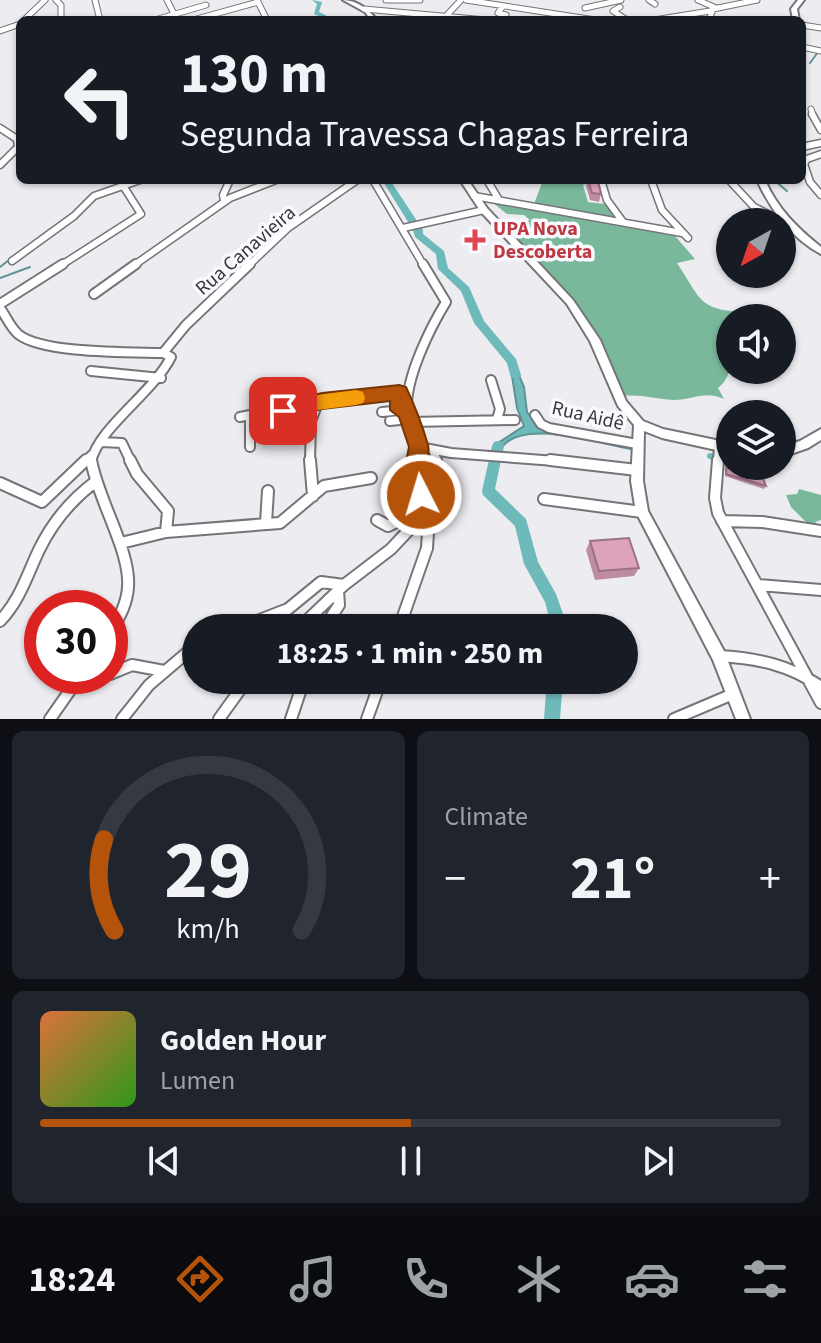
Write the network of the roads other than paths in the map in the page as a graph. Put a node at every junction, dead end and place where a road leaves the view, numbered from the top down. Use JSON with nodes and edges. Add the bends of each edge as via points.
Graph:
{"nodes":[{"id":1,"x":45,"y":0,"type":"edge"},
{"id":2,"x":167,"y":0,"type":"edge"},
{"id":3,"x":346,"y":0,"type":"edge"},
{"id":4,"x":386,"y":0,"type":"edge"},
{"id":5,"x":420,"y":0,"type":"edge"},
{"id":6,"x":463,"y":0,"type":"edge"},
{"id":7,"x":621,"y":0,"type":"edge"},
{"id":8,"x":649,"y":0,"type":"edge"},
{"id":9,"x":698,"y":0,"type":"edge"},
{"id":10,"x":757,"y":0,"type":"edge"},
{"id":11,"x":257,"y":1,"type":"edge"},
{"id":12,"x":205,"y":2,"type":"edge"},
{"id":13,"x":655,"y":4,"type":"dead end"},
{"id":14,"x":503,"y":6,"type":"junction"},
{"id":15,"x":620,"y":7,"type":"dead end"},
{"id":16,"x":585,"y":8,"type":"dead end"},
{"id":17,"x":364,"y":9,"type":"junction"},
{"id":18,"x":713,"y":10,"type":"junction"},
{"id":19,"x":215,"y":13,"type":"junction"},
{"id":20,"x":174,"y":14,"type":"junction"},
{"id":21,"x":447,"y":15,"type":"junction"},
{"id":22,"x":28,"y":16,"type":"edge"},
{"id":23,"x":168,"y":16,"type":"edge"},
{"id":24,"x":206,"y":16,"type":"edge"},
{"id":25,"x":370,"y":16,"type":"edge"},
{"id":26,"x":455,"y":16,"type":"edge"},
{"id":27,"x":506,"y":16,"type":"edge"},
{"id":28,"x":578,"y":16,"type":"edge"},
{"id":29,"x":621,"y":16,"type":"edge"},
{"id":30,"x":678,"y":16,"type":"edge"},
{"id":31,"x":711,"y":16,"type":"edge"},
{"id":32,"x":811,"y":109,"type":"dead end"},
{"id":33,"x":821,"y":130,"type":"edge"},
{"id":34,"x":16,"y":152,"type":"edge"},
{"id":35,"x":16,"y":156,"type":"edge"},
{"id":36,"x":10,"y":157,"type":"junction"},
{"id":37,"x":0,"y":165,"type":"edge"},
{"id":38,"x":806,"y":170,"type":"edge"},
{"id":39,"x":122,"y":184,"type":"joint"},
{"id":40,"x":229,"y":184,"type":"edge"},
{"id":41,"x":262,"y":184,"type":"edge"},
{"id":42,"x":351,"y":184,"type":"edge"},
{"id":43,"x":376,"y":184,"type":"edge"},
{"id":44,"x":466,"y":184,"type":"edge"},
{"id":45,"x":489,"y":184,"type":"edge"},
{"id":46,"x":602,"y":184,"type":"edge"},
{"id":47,"x":652,"y":184,"type":"edge"},
{"id":48,"x":733,"y":184,"type":"edge"},
{"id":49,"x":763,"y":184,"type":"edge"},
{"id":50,"x":821,"y":195,"type":"edge"},
{"id":51,"x":474,"y":196,"type":"junction"},
{"id":52,"x":499,"y":200,"type":"junction"},
{"id":53,"x":224,"y":201,"type":"junction"},
{"id":54,"x":756,"y":208,"type":"edge"},
{"id":55,"x":775,"y":208,"type":"edge"},
{"id":56,"x":484,"y":210,"type":"junction"},
{"id":57,"x":623,"y":222,"type":"junction"},
{"id":58,"x":405,"y":227,"type":"junction"},
{"id":59,"x":796,"y":230,"type":"edge"},
{"id":60,"x":821,"y":251,"type":"edge"},
{"id":61,"x":12,"y":261,"type":"dead end"},
{"id":62,"x":94,"y":294,"type":"dead end"},
{"id":63,"x":0,"y":306,"type":"edge"},
{"id":64,"x":163,"y":353,"type":"junction"},
{"id":65,"x":91,"y":371,"type":"dead end"},
{"id":66,"x":161,"y":378,"type":"junction"},
{"id":67,"x":491,"y":380,"type":"dead end"},
{"id":68,"x":322,"y":401,"type":"junction"},
{"id":69,"x":382,"y":412,"type":"dead end"},
{"id":70,"x":407,"y":415,"type":"junction"},
{"id":71,"x":535,"y":415,"type":"dead end"},
{"id":72,"x":497,"y":419,"type":"junction"},
{"id":73,"x":515,"y":420,"type":"dead end"},
{"id":74,"x":390,"y":421,"type":"dead end"},
{"id":75,"x":639,"y":424,"type":"junction"},
{"id":76,"x":821,"y":434,"type":"edge"},
{"id":77,"x":102,"y":442,"type":"junction"},
{"id":78,"x":637,"y":444,"type":"junction"},
{"id":79,"x":716,"y":445,"type":"edge"},
{"id":80,"x":250,"y":447,"type":"dead end"},
{"id":81,"x":419,"y":447,"type":"junction"},
{"id":82,"x":796,"y":448,"type":"edge"},
{"id":83,"x":434,"y":451,"type":"junction"},
{"id":84,"x":93,"y":455,"type":"junction"},
{"id":85,"x":637,"y":470,"type":"junction"},
{"id":86,"x":371,"y":478,"type":"dead end"},
{"id":87,"x":718,"y":480,"type":"edge"},
{"id":88,"x":95,"y":482,"type":"junction"},
{"id":89,"x":0,"y":483,"type":"edge"},
{"id":90,"x":268,"y":491,"type":"dead end"},
{"id":91,"x":313,"y":496,"type":"junction"},
{"id":92,"x":544,"y":499,"type":"dead end"},
{"id":93,"x":642,"y":512,"type":"junction"},
{"id":94,"x":421,"y":517,"type":"junction"},
{"id":95,"x":377,"y":520,"type":"dead end"},
{"id":96,"x":722,"y":521,"type":"junction"},
{"id":97,"x":266,"y":523,"type":"junction"},
{"id":98,"x":821,"y":531,"type":"edge"},
{"id":99,"x":166,"y":532,"type":"junction"},
{"id":100,"x":121,"y":543,"type":"junction"},
{"id":101,"x":758,"y":585,"type":"junction"},
{"id":102,"x":341,"y":588,"type":"junction"},
{"id":103,"x":821,"y":590,"type":"edge"},
{"id":104,"x":128,"y":598,"type":"edge"},
{"id":105,"x":275,"y":614,"type":"edge"},
{"id":106,"x":314,"y":614,"type":"edge"},
{"id":107,"x":333,"y":614,"type":"edge"},
{"id":108,"x":404,"y":614,"type":"edge"},
{"id":109,"x":0,"y":621,"type":"edge"},
{"id":110,"x":182,"y":656,"type":"edge"},
{"id":111,"x":719,"y":656,"type":"junction"},
{"id":112,"x":128,"y":667,"type":"edge"},
{"id":113,"x":164,"y":671,"type":"junction"},
{"id":114,"x":804,"y":674,"type":"junction"},
{"id":115,"x":821,"y":687,"type":"edge"},
{"id":116,"x":68,"y":694,"type":"edge"},
{"id":117,"x":237,"y":694,"type":"edge"},
{"id":118,"x":299,"y":694,"type":"edge"},
{"id":119,"x":376,"y":694,"type":"edge"},
{"id":120,"x":733,"y":694,"type":"junction"},
{"id":121,"x":821,"y":703,"type":"edge"},
{"id":122,"x":50,"y":719,"type":"edge"},
{"id":123,"x":122,"y":719,"type":"edge"},
{"id":124,"x":219,"y":719,"type":"edge"},
{"id":125,"x":291,"y":719,"type":"edge"},
{"id":126,"x":367,"y":719,"type":"edge"},
{"id":127,"x":674,"y":719,"type":"edge"},
{"id":128,"x":743,"y":719,"type":"edge"}],
"edges":[{"from":1,"to":22,"type":"street"},
{"from":2,"to":20,"type":"street"},
{"from":3,"to":17,"type":"main road"},
{"from":4,"to":5,"type":"street"},
{"from":6,"to":14,"type":"street"},
{"from":6,"to":21,"type":"street"},
{"from":7,"to":16,"type":"street"},
{"from":8,"to":13,"type":"street"},
{"from":9,"to":18,"type":"street"},
{"from":10,"to":18,"type":"street"},
{"from":11,"to":19,"type":"street"},
{"from":12,"to":19,"type":"street"},
{"from":12,"to":20,"type":"street"},
{"from":14,"to":27,"type":"street","via":[[498,13]]},
{"from":14,"to":28,"type":"street"},
{"from":15,"to":29,"type":"street","via":[[613,11]]},
{"from":17,"to":21,"type":"street"},
{"from":17,"to":25,"type":"main road"},
{"from":18,"to":30,"type":"street"},
{"from":18,"to":31,"type":"street"},
{"from":19,"to":24,"type":"street"},
{"from":20,"to":23,"type":"street"},
{"from":21,"to":26,"type":"street"},
{"from":32,"to":33,"type":"street"},
{"from":34,"to":36,"type":"street"},
{"from":35,"to":36,"type":"street"},
{"from":36,"to":37,"type":"street"},
{"from":38,"to":50,"type":"street"},
{"from":39,"to":61,"type":"street","via":[[94,196]]},
{"from":39,"to":63,"type":"street","via":[[141,214]]},
{"from":40,"to":53,"type":"street"},
{"from":41,"to":53,"type":"street"},
{"from":42,"to":64,"type":"street","name":"Rua Canavieira","via":[[288,228]]},
{"from":43,"to":58,"type":"street"},
{"from":44,"to":51,"type":"main road"},
{"from":45,"to":52,"type":"street"},
{"from":46,"to":57,"type":"street"},
{"from":47,"to":57,"type":"street","via":[[662,210],[685,235]]},
{"from":48,"to":54,"type":"street"},
{"from":49,"to":55,"type":"main road"},
{"from":51,"to":52,"type":"street"},
{"from":51,"to":56,"type":"main road"},
{"from":52,"to":57,"type":"street"},
{"from":53,"to":62,"type":"street"},
{"from":56,"to":58,"type":"street"},
{"from":56,"to":75,"type":"main road","via":[[570,302],[595,340],[622,403]]},
{"from":58,"to":70,"type":"street","via":[[446,302],[430,327],[409,391]]},
{"from":59,"to":60,"type":"main road"},
{"from":63,"to":64,"type":"street","via":[[15,332],[28,340]]},
{"from":64,"to":66,"type":"street","via":[[171,357]]},
{"from":65,"to":66,"type":"street"},
{"from":66,"to":77,"type":"street"},
{"from":67,"to":72,"type":"street","via":[[500,409]]},
{"from":68,"to":70,"type":"street","via":[[399,392]]},
{"from":68,"to":80,"type":"street","via":[[245,416]]},
{"from":68,"to":91,"type":"street","via":[[313,408],[309,429]]},
{"from":69,"to":70,"type":"street"},
{"from":70,"to":72,"type":"street"},
{"from":70,"to":74,"type":"street"},
{"from":70,"to":81,"type":"street"},
{"from":71,"to":78,"type":"street","name":"Rua Aidê","via":[[549,428]]},
{"from":72,"to":73,"type":"street"},
{"from":75,"to":78,"type":"main road"},
{"from":75,"to":79,"type":"main road"},
{"from":76,"to":82,"type":"main road"},
{"from":77,"to":84,"type":"street"},
{"from":77,"to":99,"type":"street","via":[[122,443],[137,474],[168,511]]},
{"from":78,"to":85,"type":"main road"},
{"from":81,"to":83,"type":"street"},
{"from":81,"to":108,"type":"street","bridge":true,"via":[[427,548]]},
{"from":83,"to":85,"type":"street"},
{"from":83,"to":94,"type":"street","via":[[444,514]]},
{"from":84,"to":88,"type":"street"},
{"from":84,"to":89,"type":"street","via":[[42,502]]},
{"from":85,"to":93,"type":"main road"},
{"from":86,"to":91,"type":"street","via":[[324,486]]},
{"from":87,"to":96,"type":"street","via":[[715,498]]},
{"from":88,"to":100,"type":"street"},
{"from":88,"to":109,"type":"street","via":[[78,495],[48,535],[22,593]]},
{"from":90,"to":97,"type":"street"},
{"from":91,"to":97,"type":"street","via":[[287,520]]},
{"from":92,"to":93,"type":"street"},
{"from":93,"to":111,"type":"main road"},
{"from":94,"to":95,"type":"street","via":[[408,516],[388,526]]},
{"from":94,"to":102,"type":"street","via":[[391,549]]},
{"from":96,"to":98,"type":"street"},
{"from":96,"to":101,"type":"street"},
{"from":97,"to":99,"type":"street"},
{"from":99,"to":100,"type":"street"},
{"from":100,"to":104,"type":"street","via":[[129,568]]},
{"from":101,"to":103,"type":"street"},
{"from":101,"to":114,"type":"street"},
{"from":102,"to":105,"type":"street","via":[[321,582]]},
{"from":102,"to":106,"type":"street"},
{"from":102,"to":107,"type":"street"},
{"from":110,"to":113,"type":"street"},
{"from":111,"to":114,"type":"street","via":[[765,661]]},
{"from":111,"to":120,"type":"main road"},
{"from":112,"to":113,"type":"street"},
{"from":113,"to":123,"type":"street"},
{"from":114,"to":115,"type":"street"},
{"from":114,"to":121,"type":"street"},
{"from":116,"to":122,"type":"street"},
{"from":117,"to":124,"type":"street"},
{"from":118,"to":125,"type":"street"},
{"from":119,"to":126,"type":"street"},
{"from":120,"to":127,"type":"street"},
{"from":120,"to":128,"type":"main road"}]}
